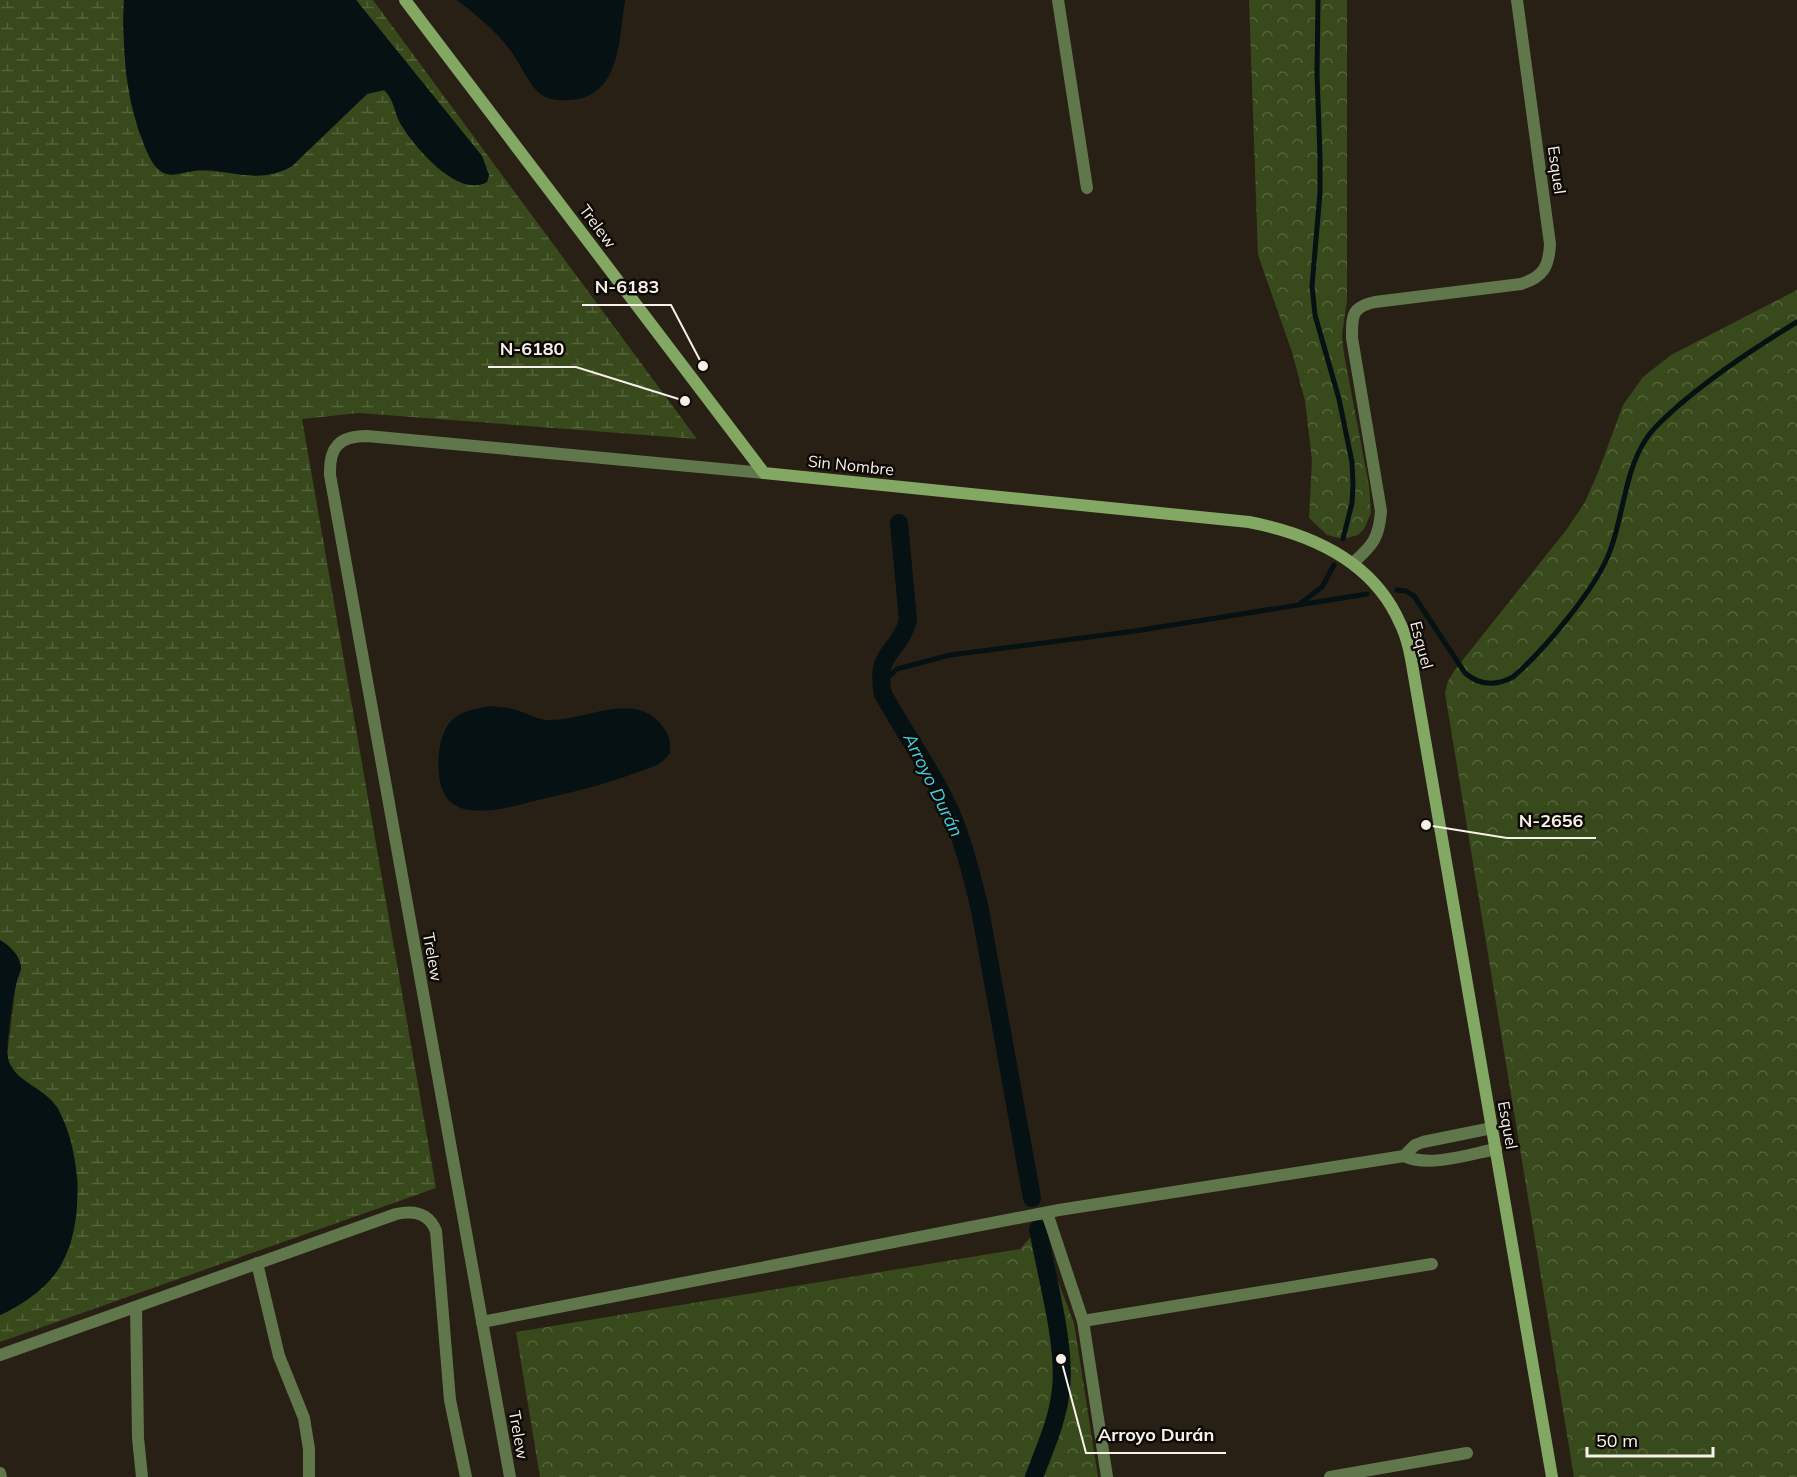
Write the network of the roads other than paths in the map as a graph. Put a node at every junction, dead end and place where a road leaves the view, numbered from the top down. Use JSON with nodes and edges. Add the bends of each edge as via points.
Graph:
{"nodes":[{"id":1,"x":405,"y":0,"type":"edge"},
{"id":2,"x":1058,"y":0,"type":"edge"},
{"id":3,"x":1518,"y":0,"type":"edge"},
{"id":4,"x":1087,"y":188,"type":"dead end"},
{"id":5,"x":338,"y":444,"type":"joint"},
{"id":6,"x":764,"y":473,"type":"junction"},
{"id":7,"x":1353,"y":563,"type":"junction"},
{"id":8,"x":1492,"y":1128,"type":"junction"},
{"id":9,"x":1496,"y":1149,"type":"junction"},
{"id":10,"x":1404,"y":1156,"type":"junction"},
{"id":11,"x":1047,"y":1213,"type":"junction"},
{"id":12,"x":257,"y":1263,"type":"junction"},
{"id":13,"x":1432,"y":1264,"type":"dead end"},
{"id":14,"x":136,"y":1307,"type":"junction"},
{"id":15,"x":1083,"y":1321,"type":"junction"},
{"id":16,"x":482,"y":1322,"type":"junction"},
{"id":17,"x":0,"y":1355,"type":"edge"},
{"id":18,"x":1467,"y":1453,"type":"dead end"},
{"id":19,"x":142,"y":1477,"type":"edge"},
{"id":20,"x":309,"y":1477,"type":"edge"},
{"id":21,"x":466,"y":1477,"type":"edge"},
{"id":22,"x":510,"y":1477,"type":"edge"},
{"id":23,"x":1107,"y":1477,"type":"edge"},
{"id":24,"x":1330,"y":1477,"type":"edge"},
{"id":25,"x":1552,"y":1477,"type":"edge"}],
"edges":[{"from":1,"to":6,"type":"main road","name":"Trelew"},
{"from":2,"to":4,"type":"street"},
{"from":3,"to":7,"type":"street","name":"Esquel","via":[[1549,259],[1543,272],[1521,284],[1375,302],[1358,308],[1354,314],[1352,338],[1381,511],[1375,541]]},
{"from":5,"to":6,"type":"street","name":"Sin Nombre","via":[[346,438],[367,436]]},
{"from":5,"to":16,"type":"street","name":"Trelew","via":[[329,463],[330,475]]},
{"from":6,"to":7,"type":"main road","name":"Sin Nombre","via":[[1249,522],[1304,536]]},
{"from":7,"to":8,"type":"main road","name":"Esquel","via":[[1389,602],[1409,649]]},
{"from":8,"to":9,"type":"main road","name":"Esquel"},
{"from":8,"to":10,"type":"street","via":[[1423,1142]]},
{"from":9,"to":10,"type":"street","via":[[1428,1161]]},
{"from":9,"to":25,"type":"main road","name":"Esquel"},
{"from":10,"to":11,"type":"street"},
{"from":11,"to":15,"type":"street"},
{"from":11,"to":16,"type":"street"},
{"from":12,"to":14,"type":"street"},
{"from":12,"to":20,"type":"street","via":[[279,1356],[304,1418]]},
{"from":12,"to":21,"type":"street","via":[[396,1214],[413,1211],[434,1224],[450,1400]]},
{"from":13,"to":15,"type":"street"},
{"from":14,"to":17,"type":"street"},
{"from":14,"to":19,"type":"street"},
{"from":15,"to":23,"type":"street"},
{"from":16,"to":22,"type":"street","name":"Trelew"},
{"from":18,"to":24,"type":"street"}]}
